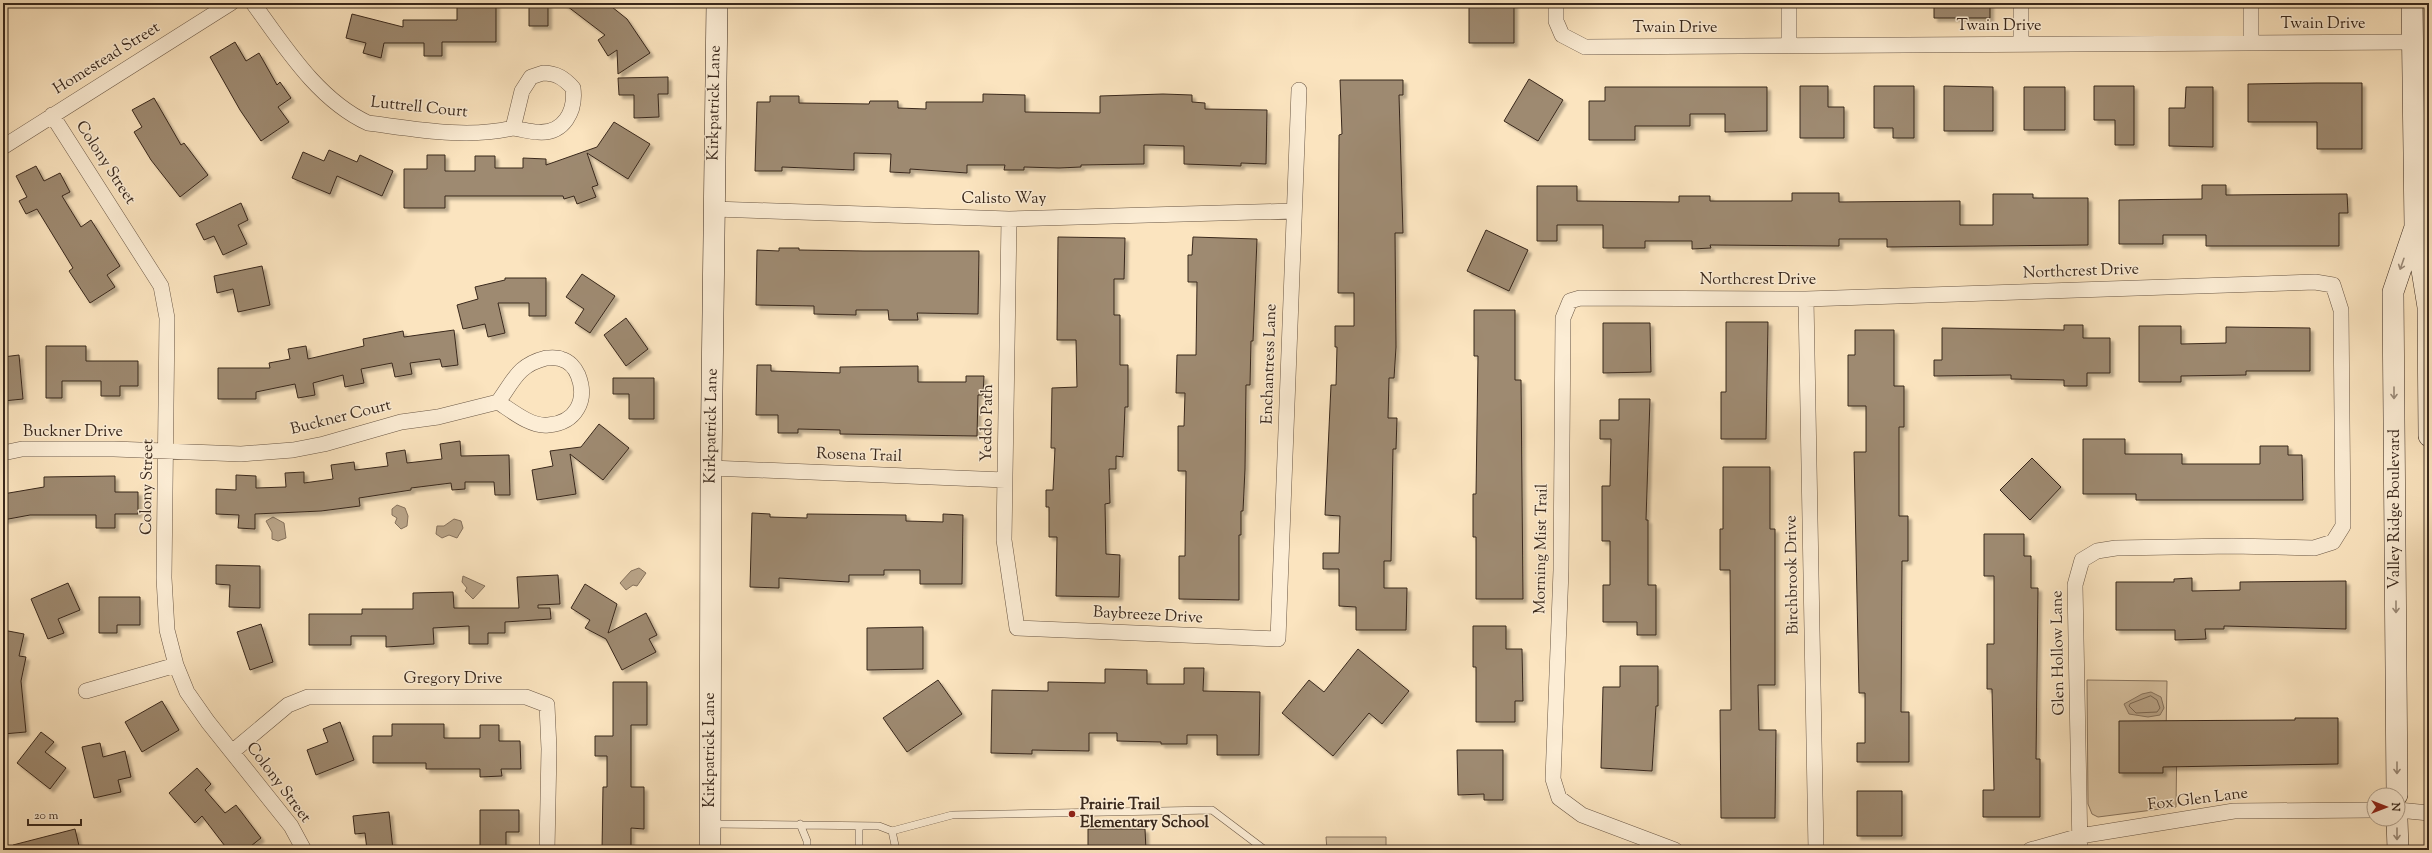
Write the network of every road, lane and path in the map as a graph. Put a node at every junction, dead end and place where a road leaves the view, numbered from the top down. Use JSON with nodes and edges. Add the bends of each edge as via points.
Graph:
{"nodes":[{"id":1,"x":231,"y":3,"type":"edge"},
{"id":2,"x":253,"y":3,"type":"edge"},
{"id":3,"x":717,"y":3,"type":"edge"},
{"id":4,"x":1556,"y":3,"type":"edge"},
{"id":5,"x":1788,"y":3,"type":"edge"},
{"id":6,"x":2021,"y":3,"type":"edge"},
{"id":7,"x":2251,"y":3,"type":"edge"},
{"id":8,"x":2412,"y":3,"type":"edge"},
{"id":9,"x":2413,"y":42,"type":"junction"},
{"id":10,"x":2251,"y":43,"type":"junction"},
{"id":11,"x":2021,"y":44,"type":"junction"},
{"id":12,"x":1788,"y":46,"type":"junction"},
{"id":13,"x":1299,"y":90,"type":"dead end"},
{"id":14,"x":52,"y":115,"type":"junction"},
{"id":15,"x":513,"y":128,"type":"junction"},
{"id":16,"x":3,"y":147,"type":"edge"},
{"id":17,"x":714,"y":209,"type":"junction"},
{"id":18,"x":1294,"y":211,"type":"junction"},
{"id":19,"x":1009,"y":218,"type":"junction"},
{"id":20,"x":2415,"y":227,"type":"junction"},
{"id":21,"x":1806,"y":299,"type":"junction"},
{"id":22,"x":1570,"y":301,"type":"joint"},
{"id":23,"x":498,"y":402,"type":"junction"},
{"id":24,"x":2429,"y":436,"type":"edge"},
{"id":25,"x":167,"y":452,"type":"junction"},
{"id":26,"x":3,"y":453,"type":"edge"},
{"id":27,"x":711,"y":468,"type":"junction"},
{"id":28,"x":1005,"y":480,"type":"junction"},
{"id":29,"x":2333,"y":542,"type":"joint"},
{"id":30,"x":1017,"y":628,"type":"joint"},
{"id":31,"x":1278,"y":639,"type":"joint"},
{"id":32,"x":176,"y":665,"type":"junction"},
{"id":33,"x":86,"y":691,"type":"dead end"},
{"id":34,"x":232,"y":752,"type":"junction"},
{"id":35,"x":2397,"y":787,"type":"edge"},
{"id":36,"x":2366,"y":810,"type":"edge"},
{"id":37,"x":2406,"y":811,"type":"edge"},
{"id":38,"x":2429,"y":813,"type":"edge"},
{"id":39,"x":710,"y":824,"type":"junction"},
{"id":40,"x":800,"y":824,"type":"junction"},
{"id":41,"x":859,"y":826,"type":"junction"},
{"id":42,"x":2397,"y":827,"type":"edge"},
{"id":43,"x":892,"y":830,"type":"junction"},
{"id":44,"x":2080,"y":843,"type":"edge"},
{"id":45,"x":304,"y":850,"type":"edge"},
{"id":46,"x":547,"y":850,"type":"edge"},
{"id":47,"x":710,"y":850,"type":"edge"},
{"id":48,"x":807,"y":850,"type":"edge"},
{"id":49,"x":859,"y":850,"type":"edge"},
{"id":50,"x":896,"y":850,"type":"edge"},
{"id":51,"x":1266,"y":850,"type":"edge"},
{"id":52,"x":1675,"y":850,"type":"edge"},
{"id":53,"x":1816,"y":850,"type":"edge"},
{"id":54,"x":2030,"y":850,"type":"edge"},
{"id":55,"x":2398,"y":850,"type":"edge"}],
"edges":[{"from":1,"to":14,"type":"street","name":"Homestead Street"},
{"from":2,"to":15,"type":"street","name":"Luttrell Court","via":[[294,59],[336,104],[357,118],[368,123],[449,132],[494,132]]},
{"from":3,"to":17,"type":"main road","name":"Kirkpatrick Lane"},
{"from":4,"to":12,"type":"street","name":"Twain Drive","via":[[1556,20],[1562,35],[1585,47]]},
{"from":5,"to":12,"type":"street"},
{"from":6,"to":11,"type":"street"},
{"from":7,"to":10,"type":"street"},
{"from":8,"to":9,"type":"main road","name":"Valley Ridge Boulevard"},
{"from":9,"to":10,"type":"street","name":"Twain Drive"},
{"from":9,"to":20,"type":"main road","name":"Valley Ridge Boulevard"},
{"from":10,"to":11,"type":"street","name":"Twain Drive"},
{"from":11,"to":12,"type":"street","name":"Twain Drive"},
{"from":13,"to":18,"type":"street","name":"Enchantress Lane"},
{"from":14,"to":16,"type":"street","name":"Homestead Street"},
{"from":14,"to":25,"type":"street","name":"Colony Street","via":[[161,286],[167,318]]},
{"from":15,"to":15,"type":"street","name":"Luttrell Court","via":[[538,132],[552,131],[569,118],[575,99],[573,88],[566,80],[553,73],[531,76],[522,91]]},
{"from":17,"to":19,"type":"street","name":"Calisto Way"},
{"from":17,"to":27,"type":"main road","name":"Kirkpatrick Lane"},
{"from":18,"to":19,"type":"street","name":"Calisto Way"},
{"from":18,"to":31,"type":"street","name":"Enchantress Lane"},
{"from":19,"to":28,"type":"street","name":"Yeddo Path"},
{"from":20,"to":24,"type":"main road","name":"Valley Ridge Boulevard","via":[[2428,307]]},
{"from":20,"to":35,"type":"main road","name":"Valley Ridge Boulevard","one_way":true,"via":[[2393,292]]},
{"from":21,"to":22,"type":"street","name":"Northcrest Drive","via":[[1580,298]]},
{"from":21,"to":29,"type":"street","name":"Northcrest Drive","via":[[2315,282],[2333,286],[2341,310],[2343,526]]},
{"from":21,"to":53,"type":"street","name":"Birchbrook Drive"},
{"from":22,"to":52,"type":"street","name":"Morning Mist Trail","via":[[1563,318],[1561,570],[1553,779],[1559,798],[1582,815]]},
{"from":23,"to":23,"type":"street","via":[[528,420],[548,426],[569,418],[578,409],[583,399],[582,385],[571,364],[561,358],[546,358],[530,362],[524,367]]},
{"from":23,"to":25,"type":"street","name":"Buckner Court","via":[[438,417],[401,422],[293,450],[241,454]]},
{"from":25,"to":26,"type":"street","name":"Buckner Drive","via":[[22,449]]},
{"from":25,"to":32,"type":"street","name":"Colony Street","via":[[164,578],[167,630]]},
{"from":27,"to":28,"type":"street","name":"Rosena Trail"},
{"from":27,"to":39,"type":"main road","name":"Kirkpatrick Lane"},
{"from":28,"to":30,"type":"street","name":"Yeddo Path","via":[[1004,540]]},
{"from":29,"to":44,"type":"street","name":"Glen Hollow Lane","via":[[2314,548],[2116,548],[2097,551],[2082,560],[2075,585]]},
{"from":30,"to":31,"type":"street","name":"Baybreeze Drive"},
{"from":32,"to":33,"type":"street"},
{"from":32,"to":34,"type":"street","name":"Colony Street","via":[[187,692]]},
{"from":34,"to":45,"type":"street","name":"Colony Street","via":[[291,826]]},
{"from":34,"to":46,"type":"street","name":"Gregory Drive","via":[[288,705],[308,697],[526,697],[547,705]]},
{"from":36,"to":44,"type":"street","name":"Fox Glen Lane","via":[[2234,811]]},
{"from":37,"to":38,"type":"street"},
{"from":39,"to":40,"type":"lane"},
{"from":39,"to":47,"type":"main road","name":"Kirkpatrick Lane"},
{"from":40,"to":41,"type":"lane"},
{"from":40,"to":48,"type":"lane","via":[[807,841]]},
{"from":41,"to":43,"type":"lane","via":[[879,826]]},
{"from":41,"to":49,"type":"lane"},
{"from":42,"to":55,"type":"main road","one_way":true},
{"from":43,"to":50,"type":"lane"},
{"from":43,"to":51,"type":"lane","via":[[952,815],[1212,810]]},
{"from":44,"to":54,"type":"street","name":"Fox Glen Lane"}]}
